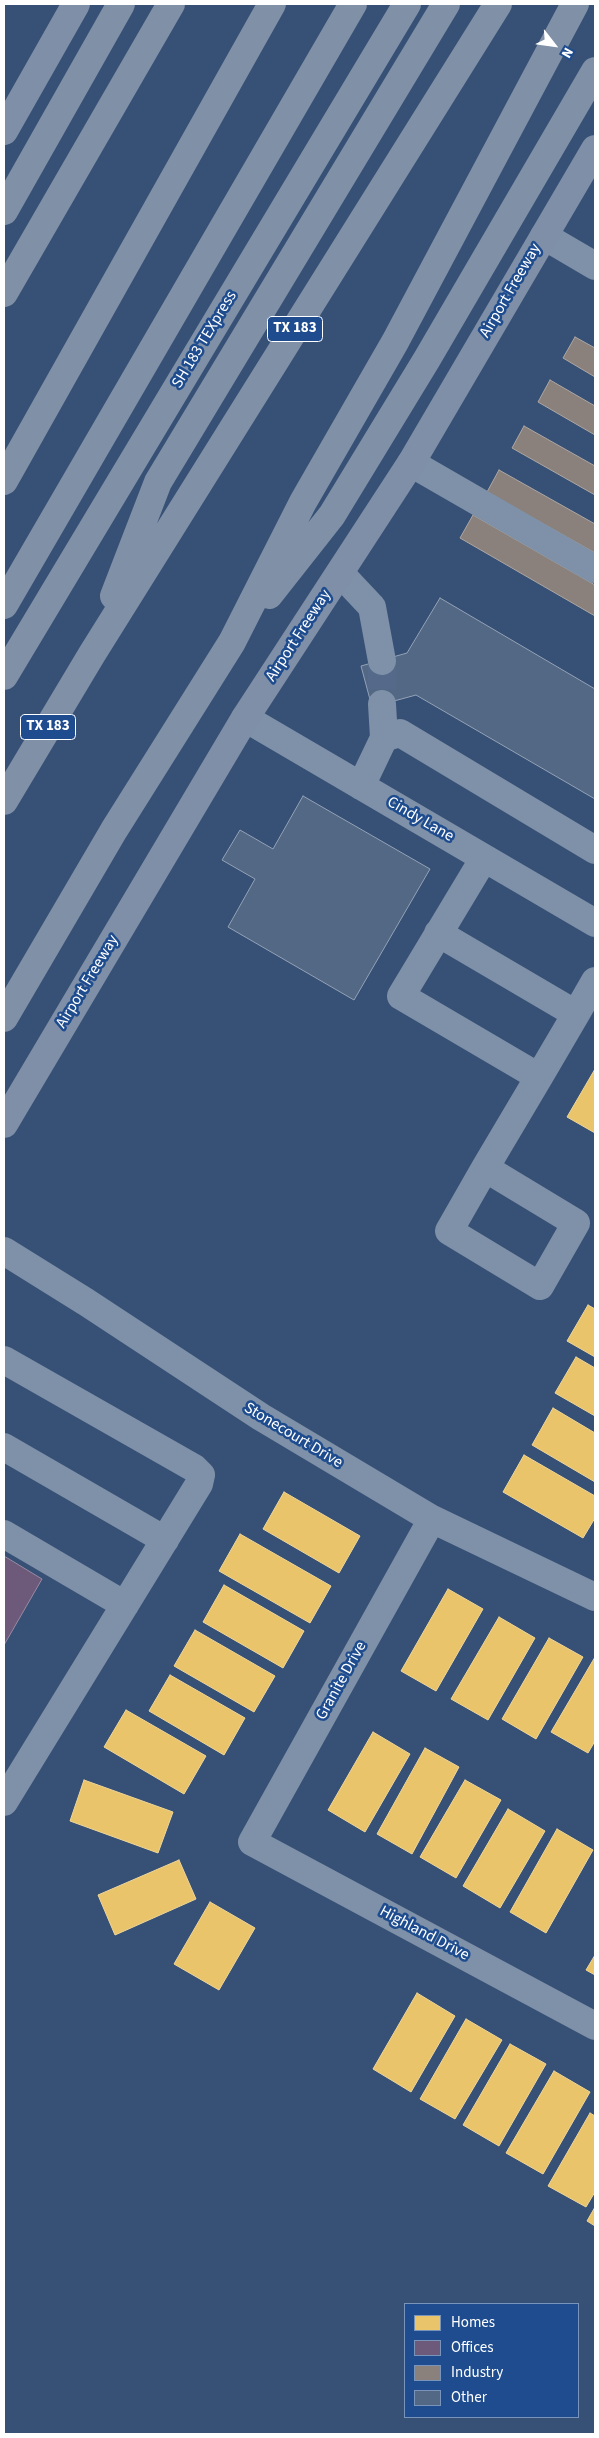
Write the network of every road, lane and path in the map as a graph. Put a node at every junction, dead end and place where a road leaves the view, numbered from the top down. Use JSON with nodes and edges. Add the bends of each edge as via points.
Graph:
{"nodes":[{"id":1,"x":76,"y":4,"type":"edge"},
{"id":2,"x":122,"y":4,"type":"edge"},
{"id":3,"x":171,"y":4,"type":"edge"},
{"id":4,"x":272,"y":4,"type":"edge"},
{"id":5,"x":353,"y":4,"type":"edge"},
{"id":6,"x":407,"y":4,"type":"edge"},
{"id":7,"x":446,"y":4,"type":"edge"},
{"id":8,"x":498,"y":4,"type":"edge"},
{"id":9,"x":575,"y":4,"type":"edge"},
{"id":10,"x":595,"y":71,"type":"edge"},
{"id":11,"x":4,"y":131,"type":"edge"},
{"id":12,"x":595,"y":149,"type":"edge"},
{"id":13,"x":4,"y":211,"type":"edge"},
{"id":14,"x":544,"y":236,"type":"junction"},
{"id":15,"x":595,"y":266,"type":"edge"},
{"id":16,"x":4,"y":293,"type":"edge"},
{"id":17,"x":411,"y":463,"type":"junction"},
{"id":18,"x":4,"y":480,"type":"edge"},
{"id":19,"x":595,"y":569,"type":"edge"},
{"id":20,"x":340,"y":572,"type":"junction"},
{"id":21,"x":4,"y":605,"type":"edge"},
{"id":22,"x":232,"y":642,"type":"junction"},
{"id":23,"x":92,"y":654,"type":"junction"},
{"id":24,"x":382,"y":660,"type":"tunnel mouth"},
{"id":25,"x":4,"y":676,"type":"edge"},
{"id":26,"x":382,"y":704,"type":"tunnel mouth"},
{"id":27,"x":245,"y":718,"type":"junction"},
{"id":28,"x":384,"y":738,"type":"junction"},
{"id":29,"x":361,"y":786,"type":"junction"},
{"id":30,"x":4,"y":801,"type":"edge"},
{"id":31,"x":595,"y":850,"type":"edge"},
{"id":32,"x":484,"y":858,"type":"junction"},
{"id":33,"x":595,"y":922,"type":"edge"},
{"id":34,"x":438,"y":933,"type":"junction"},
{"id":35,"x":595,"y":981,"type":"edge"},
{"id":36,"x":576,"y":1014,"type":"junction"},
{"id":37,"x":4,"y":1018,"type":"edge"},
{"id":38,"x":539,"y":1077,"type":"junction"},
{"id":39,"x":4,"y":1124,"type":"edge"},
{"id":40,"x":485,"y":1168,"type":"junction"},
{"id":41,"x":4,"y":1251,"type":"edge"},
{"id":42,"x":4,"y":1360,"type":"edge"},
{"id":43,"x":4,"y":1447,"type":"edge"},
{"id":44,"x":432,"y":1520,"type":"junction"},
{"id":45,"x":4,"y":1534,"type":"edge"},
{"id":46,"x":165,"y":1540,"type":"junction"},
{"id":47,"x":595,"y":1597,"type":"edge"},
{"id":48,"x":125,"y":1605,"type":"junction"},
{"id":49,"x":4,"y":1802,"type":"edge"},
{"id":50,"x":252,"y":1842,"type":"joint"},
{"id":51,"x":595,"y":2026,"type":"edge"}],
"edges":[{"from":1,"to":11,"type":"main road"},
{"from":2,"to":13,"type":"highway"},
{"from":3,"to":16,"type":"highway"},
{"from":4,"to":18,"type":"highway"},
{"from":5,"to":21,"type":"highway"},
{"from":6,"to":25,"type":"highway","name":"SH 183 TEXpress"},
{"from":7,"to":23,"type":"highway","via":[[158,482]]},
{"from":8,"to":23,"type":"highway","number":"TX 183"},
{"from":9,"to":22,"type":"highway","via":[[395,342],[303,502]]},
{"from":10,"to":22,"type":"highway","via":[[427,360],[332,515]]},
{"from":12,"to":14,"type":"main road","name":"Airport Freeway"},
{"from":14,"to":15,"type":"street"},
{"from":14,"to":17,"type":"main road","name":"Airport Freeway"},
{"from":17,"to":19,"type":"street"},
{"from":17,"to":20,"type":"main road","name":"Airport Freeway"},
{"from":20,"to":24,"type":"street","via":[[372,608]]},
{"from":20,"to":27,"type":"main road","name":"Airport Freeway"},
{"from":22,"to":37,"type":"highway","via":[[114,830]]},
{"from":23,"to":30,"type":"highway","number":"TX 183"},
{"from":26,"to":28,"type":"street"},
{"from":27,"to":29,"type":"street","name":"Cindy Lane"},
{"from":27,"to":39,"type":"main road","name":"Airport Freeway"},
{"from":28,"to":29,"type":"street"},
{"from":28,"to":31,"type":"street","via":[[400,733]]},
{"from":29,"to":32,"type":"street","name":"Cindy Lane"},
{"from":32,"to":33,"type":"street","name":"Cindy Lane"},
{"from":32,"to":34,"type":"street"},
{"from":34,"to":36,"type":"street"},
{"from":34,"to":38,"type":"street","via":[[401,996]]},
{"from":35,"to":36,"type":"street"},
{"from":36,"to":38,"type":"street"},
{"from":38,"to":40,"type":"street"},
{"from":40,"to":40,"type":"street","via":[[576,1223],[540,1286],[449,1231]]},
{"from":41,"to":44,"type":"street","name":"Stonecourt Drive","via":[[261,1417]]},
{"from":42,"to":46,"type":"street","via":[[194,1468],[201,1475],[199,1484]]},
{"from":43,"to":46,"type":"street"},
{"from":44,"to":47,"type":"street","name":"Stonecourt Drive"},
{"from":44,"to":50,"type":"street","name":"Granite Drive"},
{"from":45,"to":48,"type":"street"},
{"from":46,"to":48,"type":"street"},
{"from":48,"to":49,"type":"street"},
{"from":50,"to":51,"type":"street","name":"Highland Drive"}]}
